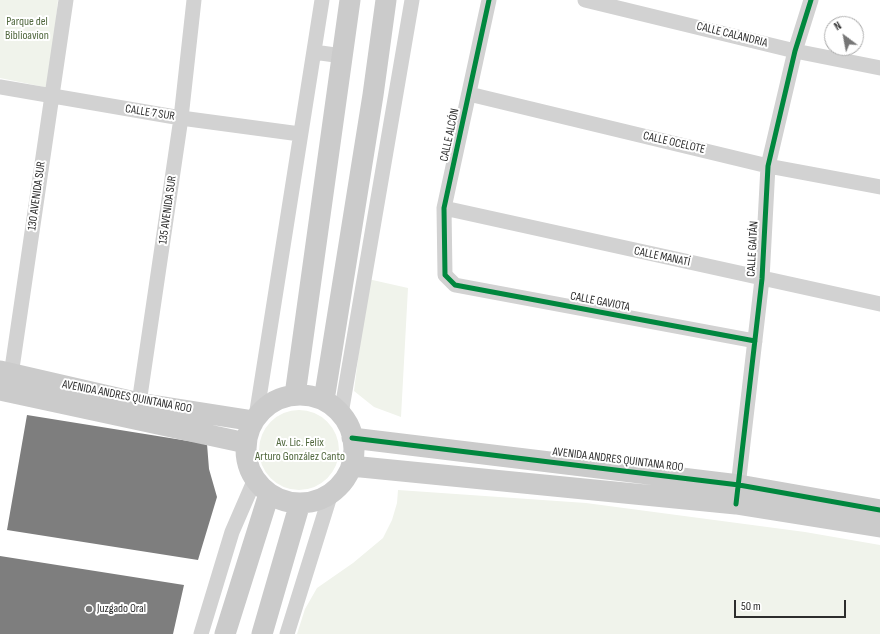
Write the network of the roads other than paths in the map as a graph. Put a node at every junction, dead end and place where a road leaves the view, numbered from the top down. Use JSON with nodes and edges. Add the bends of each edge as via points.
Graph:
{"nodes":[{"id":1,"x":66,"y":0,"type":"edge"},
{"id":2,"x":194,"y":0,"type":"edge"},
{"id":3,"x":322,"y":0,"type":"edge"},
{"id":4,"x":350,"y":0,"type":"edge"},
{"id":5,"x":386,"y":0,"type":"edge"},
{"id":6,"x":412,"y":0,"type":"edge"},
{"id":7,"x":489,"y":0,"type":"edge"},
{"id":8,"x":585,"y":0,"type":"edge"},
{"id":9,"x":811,"y":0,"type":"edge"},
{"id":10,"x":794,"y":50,"type":"junction"},
{"id":11,"x":314,"y":52,"type":"junction"},
{"id":12,"x":342,"y":56,"type":"junction"},
{"id":13,"x":880,"y":68,"type":"edge"},
{"id":14,"x":0,"y":87,"type":"edge"},
{"id":15,"x":469,"y":94,"type":"junction"},
{"id":16,"x":51,"y":97,"type":"junction"},
{"id":17,"x":181,"y":118,"type":"junction"},
{"id":18,"x":300,"y":134,"type":"junction"},
{"id":19,"x":768,"y":166,"type":"junction"},
{"id":20,"x":880,"y":187,"type":"edge"},
{"id":21,"x":444,"y":208,"type":"junction"},
{"id":22,"x":445,"y":275,"type":"joint"},
{"id":23,"x":762,"y":279,"type":"junction"},
{"id":24,"x":880,"y":304,"type":"edge"},
{"id":25,"x":755,"y":341,"type":"junction"},
{"id":26,"x":5,"y":381,"type":"edge"},
{"id":27,"x":295,"y":395,"type":"junction"},
{"id":28,"x":324,"y":400,"type":"junction"},
{"id":29,"x":137,"y":410,"type":"junction"},
{"id":30,"x":341,"y":414,"type":"junction"},
{"id":31,"x":255,"y":419,"type":"junction"},
{"id":32,"x":352,"y":438,"type":"junction"},
{"id":33,"x":246,"y":443,"type":"junction"},
{"id":34,"x":351,"y":466,"type":"junction"},
{"id":35,"x":262,"y":487,"type":"junction"},
{"id":36,"x":331,"y":493,"type":"junction"},
{"id":37,"x":737,"y":494,"type":"junction"},
{"id":38,"x":300,"y":503,"type":"junction"},
{"id":39,"x":880,"y":510,"type":"edge"},
{"id":40,"x":880,"y":527,"type":"edge"},
{"id":41,"x":201,"y":634,"type":"edge"},
{"id":42,"x":225,"y":634,"type":"edge"},
{"id":43,"x":262,"y":634,"type":"edge"},
{"id":44,"x":287,"y":634,"type":"edge"}],
"edges":[{"from":1,"to":16,"type":"street","name":"130 AVENIDA SUR"},
{"from":2,"to":17,"type":"street","name":"135 AVENIDA SUR"},
{"from":3,"to":11,"type":"street"},
{"from":4,"to":12,"type":"main road"},
{"from":5,"to":28,"type":"main road"},
{"from":6,"to":30,"type":"street"},
{"from":7,"to":15,"type":"street","name":"CALLE ALCÓN"},
{"from":8,"to":10,"type":"street","name":"CALLE CALANDRIA"},
{"from":9,"to":10,"type":"street","name":"CALLE GAITÁN"},
{"from":10,"to":13,"type":"street","name":"CALLE CALANDRIA"},
{"from":10,"to":19,"type":"street","name":"CALLE GAITÁN"},
{"from":11,"to":12,"type":"street"},
{"from":11,"to":18,"type":"street"},
{"from":12,"to":27,"type":"main road"},
{"from":14,"to":16,"type":"street","name":"CALLE 7 SUR"},
{"from":15,"to":19,"type":"street","name":"CALLE OCELOTE"},
{"from":15,"to":21,"type":"street","name":"CALLE ALCÓN"},
{"from":16,"to":17,"type":"street","name":"CALLE 7 SUR"},
{"from":16,"to":26,"type":"street","name":"130 AVENIDA SUR"},
{"from":17,"to":18,"type":"street","name":"CALLE 7 SUR"},
{"from":17,"to":29,"type":"street","name":"135 AVENIDA SUR"},
{"from":18,"to":31,"type":"street"},
{"from":19,"to":20,"type":"street","name":"CALLE OCELOTE"},
{"from":19,"to":23,"type":"street","name":"CALLE GAITÁN"},
{"from":21,"to":22,"type":"street","name":"CALLE ALCÓN"},
{"from":21,"to":23,"type":"street","name":"CALLE MANATÍ"},
{"from":22,"to":25,"type":"street","name":"CALLE GAVIOTA","via":[[455,285]]},
{"from":23,"to":24,"type":"street","name":"CALLE MANATÍ"},
{"from":23,"to":25,"type":"street","name":"CALLE GAITÁN"},
{"from":25,"to":37,"type":"street","name":"CALLE GAITÁN"},
{"from":26,"to":29,"type":"main road","name":"AVENIDA ANDRES QUINTANA ROO"},
{"from":27,"to":28,"type":"main road"},
{"from":27,"to":31,"type":"main road","via":[[280,398],[267,406]]},
{"from":28,"to":30,"type":"main road"},
{"from":29,"to":31,"type":"main road","name":"AVENIDA ANDRES QUINTANA ROO"},
{"from":29,"to":33,"type":"main road","name":"AVENIDA ANDRES QUINTANA ROO"},
{"from":30,"to":32,"type":"main road"},
{"from":31,"to":33,"type":"main road"},
{"from":32,"to":34,"type":"main road"},
{"from":32,"to":37,"type":"main road","name":"AVENIDA ANDRES QUINTANA ROO"},
{"from":33,"to":35,"type":"main road","via":[[247,462]]},
{"from":34,"to":36,"type":"main road","via":[[343,481]]},
{"from":34,"to":37,"type":"main road","name":"AVENIDA ANDRES QUINTANA ROO"},
{"from":35,"to":38,"type":"main road","via":[[284,500]]},
{"from":35,"to":41,"type":"street","via":[[232,532]]},
{"from":35,"to":42,"type":"main road"},
{"from":36,"to":38,"type":"main road","via":[[316,500]]},
{"from":36,"to":44,"type":"street"},
{"from":37,"to":39,"type":"main road","name":"AVENIDA ANDRES QUINTANA ROO"},
{"from":37,"to":40,"type":"main road","name":"AVENIDA ANDRES QUINTANA ROO"},
{"from":38,"to":43,"type":"main road"}]}
